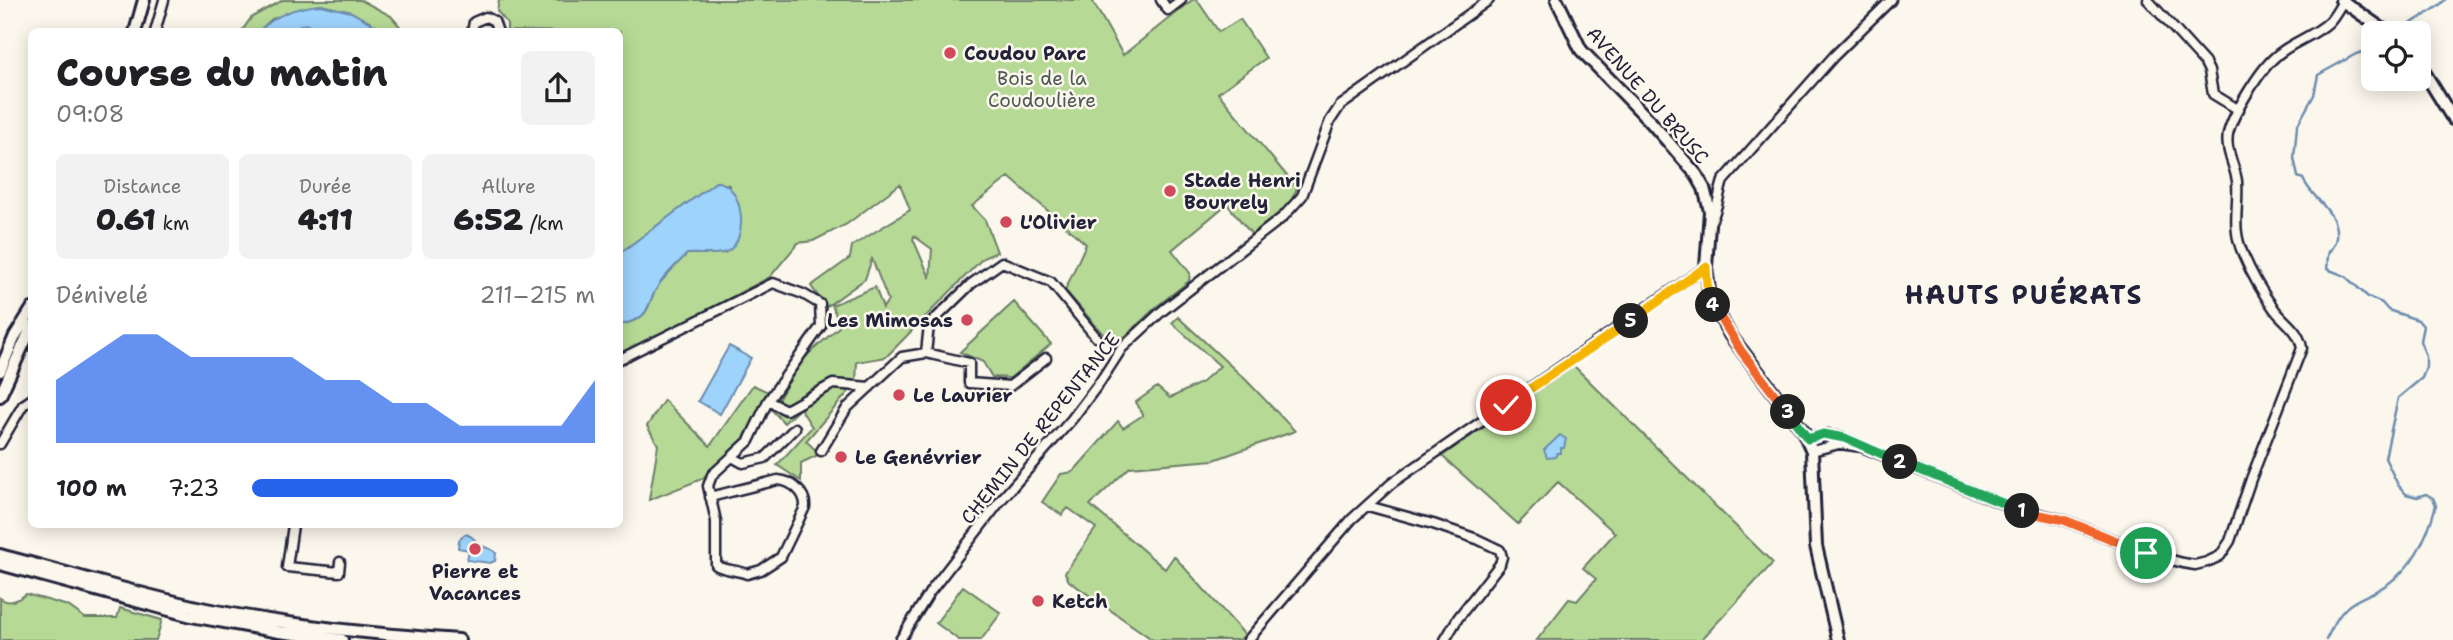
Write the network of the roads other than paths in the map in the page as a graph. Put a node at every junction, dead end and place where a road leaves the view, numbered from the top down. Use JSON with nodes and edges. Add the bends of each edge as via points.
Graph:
{"nodes":[{"id":1,"x":144,"y":0,"type":"edge"},
{"id":2,"x":164,"y":0,"type":"edge"},
{"id":3,"x":1161,"y":0,"type":"edge"},
{"id":4,"x":1181,"y":0,"type":"edge"},
{"id":5,"x":1489,"y":0,"type":"edge"},
{"id":6,"x":1557,"y":0,"type":"edge"},
{"id":7,"x":1891,"y":0,"type":"edge"},
{"id":8,"x":2148,"y":0,"type":"edge"},
{"id":9,"x":2345,"y":0,"type":"edge"},
{"id":10,"x":2372,"y":21,"type":"edge"},
{"id":11,"x":2379,"y":21,"type":"edge"},
{"id":12,"x":136,"y":28,"type":"edge"},
{"id":13,"x":156,"y":28,"type":"edge"},
{"id":14,"x":473,"y":28,"type":"edge"},
{"id":15,"x":497,"y":28,"type":"edge"},
{"id":16,"x":2431,"y":69,"type":"edge"},
{"id":17,"x":2431,"y":83,"type":"edge"},
{"id":18,"x":2453,"y":104,"type":"edge"},
{"id":19,"x":2239,"y":110,"type":"junction"},
{"id":20,"x":2453,"y":119,"type":"edge"},
{"id":21,"x":1723,"y":181,"type":"junction"},
{"id":22,"x":1704,"y":188,"type":"junction"},
{"id":23,"x":1718,"y":192,"type":"junction"},
{"id":24,"x":1710,"y":223,"type":"junction"},
{"id":25,"x":1706,"y":267,"type":"junction"},
{"id":26,"x":28,"y":316,"type":"edge"},
{"id":27,"x":28,"y":335,"type":"edge"},
{"id":28,"x":1096,"y":337,"type":"dead end"},
{"id":29,"x":926,"y":353,"type":"junction"},
{"id":30,"x":623,"y":358,"type":"edge"},
{"id":31,"x":1046,"y":358,"type":"dead end"},
{"id":32,"x":0,"y":371,"type":"edge"},
{"id":33,"x":870,"y":387,"type":"junction"},
{"id":34,"x":0,"y":396,"type":"edge"},
{"id":35,"x":768,"y":401,"type":"junction"},
{"id":36,"x":28,"y":402,"type":"edge"},
{"id":37,"x":795,"y":428,"type":"dead end"},
{"id":38,"x":1828,"y":435,"type":"junction"},
{"id":39,"x":1808,"y":439,"type":"junction"},
{"id":40,"x":0,"y":444,"type":"edge"},
{"id":41,"x":1839,"y":444,"type":"junction"},
{"id":42,"x":1862,"y":447,"type":"junction"},
{"id":43,"x":821,"y":450,"type":"dead end"},
{"id":44,"x":1812,"y":451,"type":"junction"},
{"id":45,"x":732,"y":457,"type":"junction"},
{"id":46,"x":710,"y":496,"type":"junction"},
{"id":47,"x":1368,"y":506,"type":"junction"},
{"id":48,"x":293,"y":528,"type":"edge"},
{"id":49,"x":0,"y":555,"type":"edge"},
{"id":50,"x":340,"y":562,"type":"dead end"},
{"id":51,"x":0,"y":564,"type":"edge"},
{"id":52,"x":342,"y":640,"type":"edge"},
{"id":53,"x":459,"y":640,"type":"edge"},
{"id":54,"x":900,"y":640,"type":"edge"},
{"id":55,"x":1248,"y":640,"type":"edge"},
{"id":56,"x":1446,"y":640,"type":"edge"},
{"id":57,"x":1838,"y":640,"type":"edge"}],
"edges":[{"from":1,"to":12,"type":"main road"},
{"from":2,"to":13,"type":"street"},
{"from":3,"to":4,"type":"street","via":[[1168,10]]},
{"from":5,"to":54,"type":"street","name":"CHEMIN DE REPENTANCE","via":[[1340,106],[1329,121],[1299,202],[1122,348],[1100,382],[975,534]]},
{"from":6,"to":22,"type":"main road","name":"AVENUE DU BRUSC","via":[[1581,50],[1649,120]]},
{"from":7,"to":21,"type":"street"},
{"from":8,"to":19,"type":"street","via":[[2205,63],[2213,94]]},
{"from":9,"to":10,"type":"main road"},
{"from":9,"to":11,"type":"main road"},
{"from":9,"to":19,"type":"street","via":[[2331,20],[2275,56]]},
{"from":14,"to":15,"type":"street","via":[[474,22],[486,17]]},
{"from":16,"to":18,"type":"main road"},
{"from":17,"to":20,"type":"main road"},
{"from":19,"to":42,"type":"street","via":[[2227,135],[2238,198],[2236,236],[2265,296],[2300,337],[2302,348],[2230,541],[2220,556],[2195,565],[2165,559],[2064,520],[2008,506]]},
{"from":21,"to":22,"type":"street"},
{"from":21,"to":23,"type":"street"},
{"from":22,"to":23,"type":"street"},
{"from":22,"to":24,"type":"main road","name":"AVENUE DU BRUSC"},
{"from":23,"to":24,"type":"street","via":[[1717,212]]},
{"from":24,"to":25,"type":"main road","name":"AVENUE DU BRUSC"},
{"from":25,"to":39,"type":"main road","name":"AVENUE DU BRUSC","via":[[1710,298],[1722,324]]},
{"from":25,"to":47,"type":"street","via":[[1392,483]]},
{"from":26,"to":32,"type":"main road"},
{"from":27,"to":34,"type":"main road"},
{"from":28,"to":29,"type":"street","via":[[1051,282],[1002,262],[971,284],[929,325]]},
{"from":29,"to":31,"type":"street","via":[[969,363],[969,383],[1010,386]]},
{"from":29,"to":33,"type":"street","via":[[902,357]]},
{"from":30,"to":35,"type":"street","via":[[773,283],[820,304],[821,326]]},
{"from":33,"to":35,"type":"street","via":[[833,384],[786,410]]},
{"from":33,"to":43,"type":"street","via":[[848,408]]},
{"from":35,"to":45,"type":"street","via":[[749,440]]},
{"from":36,"to":40,"type":"street"},
{"from":37,"to":45,"type":"street","via":[[765,458],[743,464]]},
{"from":38,"to":39,"type":"street"},
{"from":38,"to":41,"type":"street"},
{"from":38,"to":42,"type":"street"},
{"from":39,"to":44,"type":"main road","name":"AVENUE DU BRUSC"},
{"from":41,"to":42,"type":"street"},
{"from":41,"to":44,"type":"street"},
{"from":44,"to":57,"type":"main road","name":"AVENUE DU BRUSC","via":[[1815,546]]},
{"from":45,"to":46,"type":"street","via":[[710,479]]},
{"from":46,"to":46,"type":"street","via":[[778,480],[793,486],[806,503],[781,557],[747,574],[716,565],[716,521]]},
{"from":47,"to":55,"type":"street"},
{"from":47,"to":56,"type":"street","via":[[1500,550],[1500,564]]},
{"from":48,"to":50,"type":"street","via":[[287,567],[339,572]]},
{"from":49,"to":53,"type":"main road","via":[[149,596],[261,619]]},
{"from":51,"to":52,"type":"main road","via":[[191,616]]}]}
